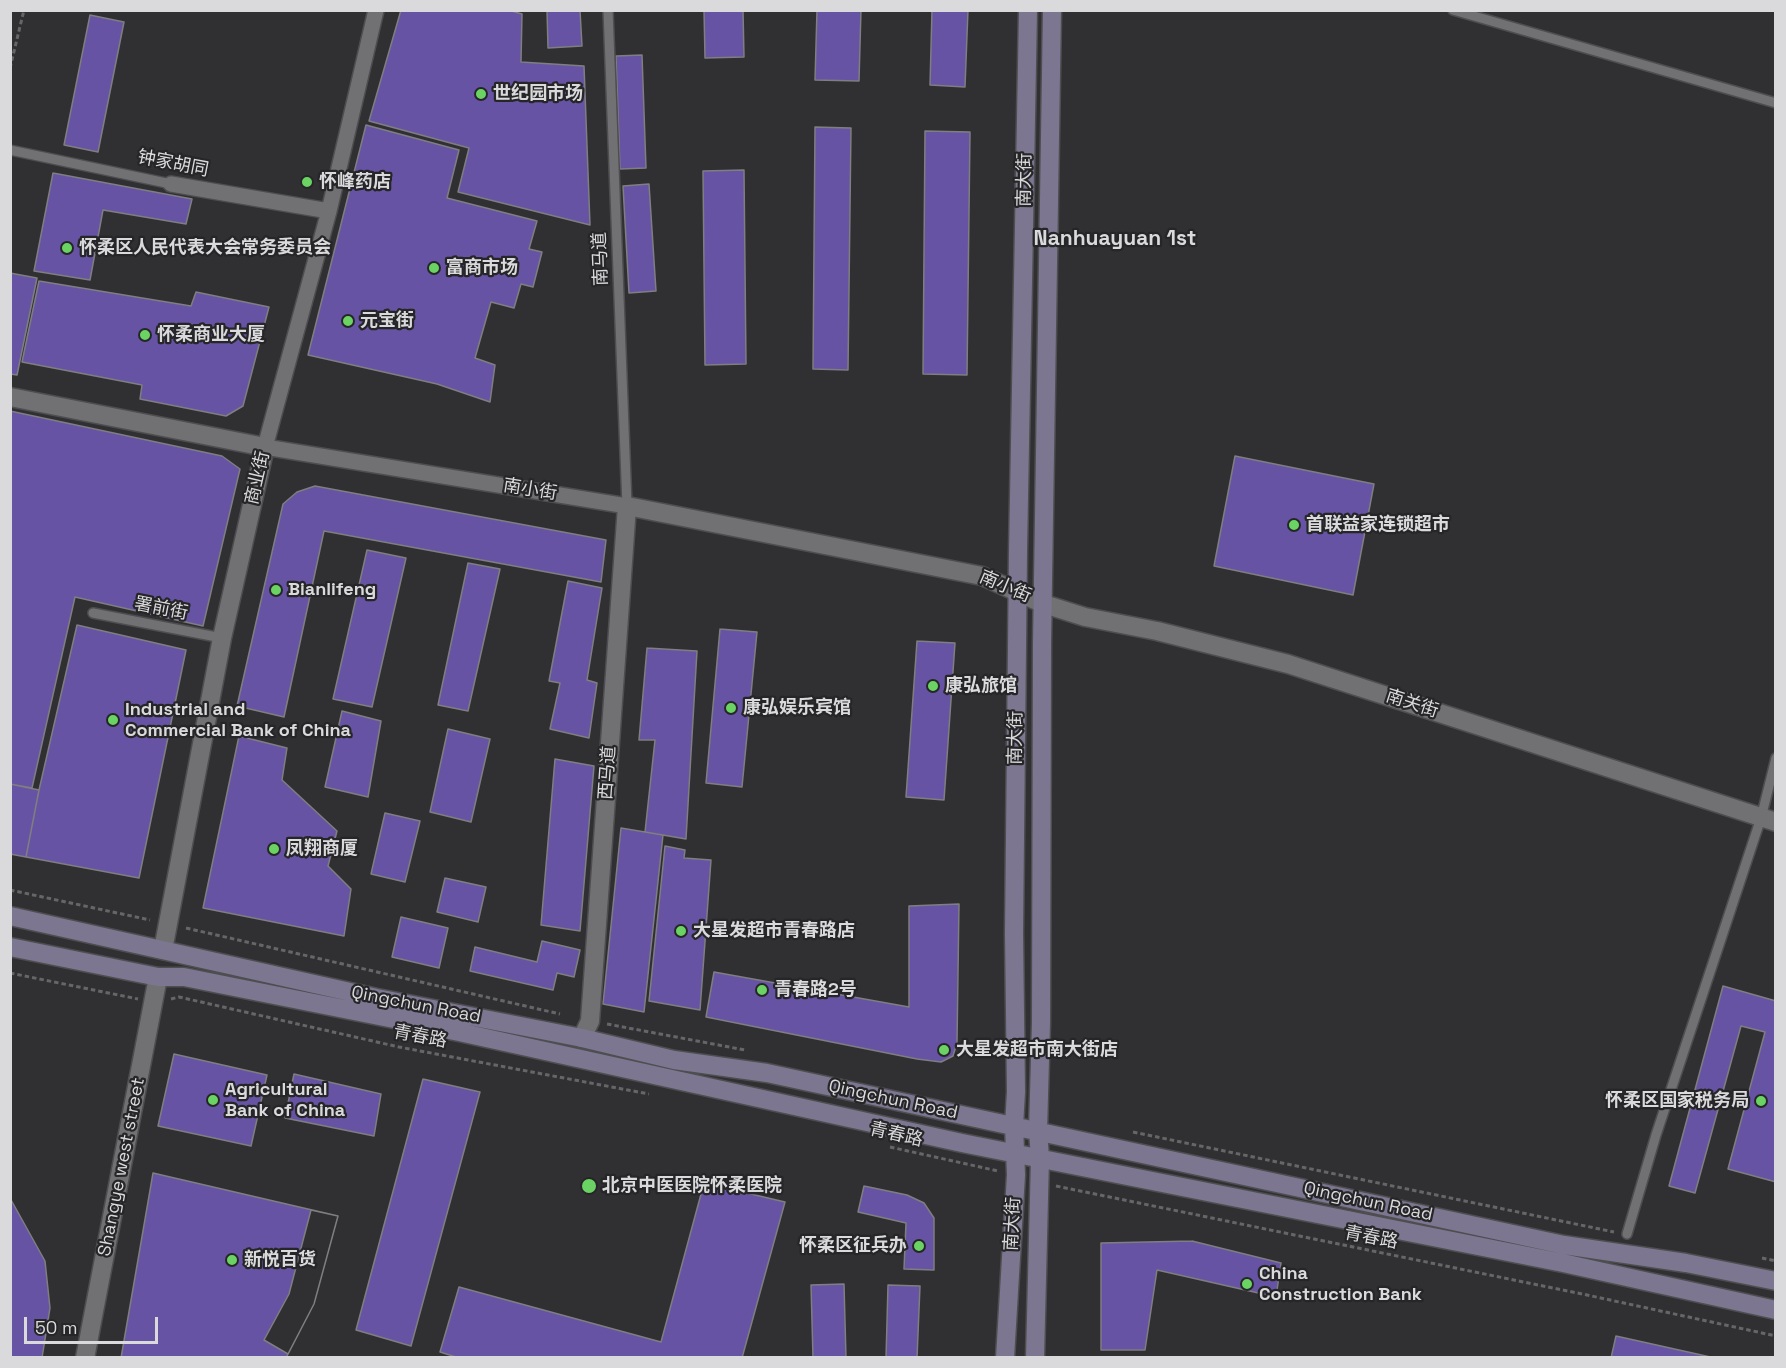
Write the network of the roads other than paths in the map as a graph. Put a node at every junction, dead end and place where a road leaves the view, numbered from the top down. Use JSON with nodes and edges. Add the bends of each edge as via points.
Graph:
{"nodes":[{"id":1,"x":376,"y":10,"type":"edge"},
{"id":2,"x":608,"y":10,"type":"edge"},
{"id":3,"x":1028,"y":10,"type":"edge"},
{"id":4,"x":1052,"y":10,"type":"edge"},
{"id":5,"x":1453,"y":10,"type":"edge"},
{"id":6,"x":1776,"y":103,"type":"edge"},
{"id":7,"x":10,"y":150,"type":"edge"},
{"id":8,"x":171,"y":184,"type":"joint"},
{"id":9,"x":328,"y":211,"type":"junction"},
{"id":10,"x":10,"y":397,"type":"edge"},
{"id":11,"x":265,"y":447,"type":"junction"},
{"id":12,"x":627,"y":506,"type":"junction"},
{"id":13,"x":1018,"y":591,"type":"junction"},
{"id":14,"x":1044,"y":604,"type":"junction"},
{"id":15,"x":93,"y":612,"type":"dead end"},
{"id":16,"x":222,"y":638,"type":"junction"},
{"id":17,"x":1776,"y":758,"type":"edge"},
{"id":18,"x":1768,"y":820,"type":"edge"},
{"id":19,"x":10,"y":916,"type":"edge"},
{"id":20,"x":10,"y":947,"type":"edge"},
{"id":21,"x":164,"y":950,"type":"junction"},
{"id":22,"x":158,"y":977,"type":"junction"},
{"id":23,"x":582,"y":1038,"type":"junction"},
{"id":24,"x":1014,"y":1126,"type":"junction"},
{"id":25,"x":1038,"y":1131,"type":"junction"},
{"id":26,"x":1015,"y":1154,"type":"junction"},
{"id":27,"x":1040,"y":1158,"type":"junction"},
{"id":28,"x":1627,"y":1234,"type":"dead end"},
{"id":29,"x":1776,"y":1281,"type":"edge"},
{"id":30,"x":1776,"y":1310,"type":"edge"},
{"id":31,"x":85,"y":1358,"type":"edge"},
{"id":32,"x":1005,"y":1358,"type":"edge"},
{"id":33,"x":1035,"y":1358,"type":"edge"}],
"edges":[{"from":1,"to":9,"type":"street","name":"商业街"},
{"from":2,"to":12,"type":"lane","name":"南马道"},
{"from":3,"to":13,"type":"main road","name":"南大街"},
{"from":4,"to":14,"type":"main road","name":"南大街"},
{"from":5,"to":6,"type":"lane"},
{"from":7,"to":8,"type":"lane","name":"钟家胡同"},
{"from":8,"to":9,"type":"street","name":"钟家胡同"},
{"from":9,"to":11,"type":"street","name":"商业街"},
{"from":10,"to":11,"type":"street","name":"南小街"},
{"from":11,"to":12,"type":"street","name":"南小街"},
{"from":11,"to":16,"type":"street","name":"商业街"},
{"from":12,"to":13,"type":"street","name":"南小街","via":[[982,576]]},
{"from":12,"to":23,"type":"street","name":"西马道","via":[[590,1021]]},
{"from":13,"to":14,"type":"street","name":"南小街"},
{"from":13,"to":24,"type":"main road","name":"南大街"},
{"from":14,"to":18,"type":"street","name":"南关街","via":[[1084,617],[1288,664]]},
{"from":14,"to":25,"type":"main road","name":"南大街"},
{"from":15,"to":16,"type":"lane","name":"署前街"},
{"from":16,"to":21,"type":"street","name":"商业街"},
{"from":17,"to":18,"type":"lane"},
{"from":18,"to":28,"type":"lane","via":[[1656,1134]]},
{"from":19,"to":21,"type":"main road","name":"Qingchun Road"},
{"from":20,"to":22,"type":"main road","name":"Qingchun Road"},
{"from":21,"to":23,"type":"main road","name":"Qingchun Road","via":[[376,998]]},
{"from":22,"to":26,"type":"main road","name":"Qingchun Road","via":[[184,977],[459,1032]]},
{"from":22,"to":31,"type":"street","name":"Shangye west street"},
{"from":23,"to":24,"type":"main road","name":"Qingchun Road","via":[[674,1060],[767,1073]]},
{"from":24,"to":25,"type":"main road","name":"Qingchun Road"},
{"from":24,"to":26,"type":"main road","name":"南大街"},
{"from":25,"to":27,"type":"main road","name":"南大街"},
{"from":25,"to":29,"type":"main road","name":"Qingchun Road","via":[[1564,1245]]},
{"from":26,"to":27,"type":"main road","name":"Qingchun Road"},
{"from":26,"to":32,"type":"main road","name":"南大街"},
{"from":27,"to":30,"type":"main road","name":"Qingchun Road"},
{"from":27,"to":33,"type":"main road","name":"南大街"}]}
